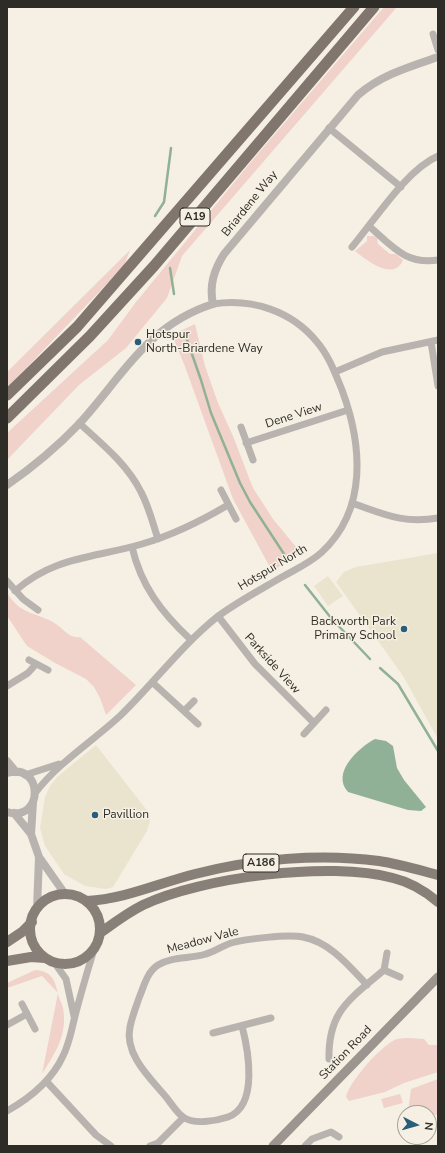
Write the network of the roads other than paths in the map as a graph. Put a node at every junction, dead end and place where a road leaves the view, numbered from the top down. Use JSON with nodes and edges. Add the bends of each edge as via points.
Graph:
{"nodes":[{"id":1,"x":354,"y":7,"type":"edge"},
{"id":2,"x":374,"y":7,"type":"edge"},
{"id":3,"x":433,"y":34,"type":"dead end"},
{"id":4,"x":438,"y":50,"type":"edge"},
{"id":5,"x":438,"y":57,"type":"edge"},
{"id":6,"x":329,"y":128,"type":"junction"},
{"id":7,"x":438,"y":156,"type":"edge"},
{"id":8,"x":401,"y":187,"type":"junction"},
{"id":9,"x":370,"y":227,"type":"junction"},
{"id":10,"x":352,"y":247,"type":"dead end"},
{"id":11,"x":438,"y":260,"type":"edge"},
{"id":12,"x":213,"y":304,"type":"junction"},
{"id":13,"x":434,"y":341,"type":"edge"},
{"id":14,"x":335,"y":372,"type":"junction"},
{"id":15,"x":438,"y":386,"type":"edge"},
{"id":16,"x":7,"y":395,"type":"edge"},
{"id":17,"x":348,"y":410,"type":"junction"},
{"id":18,"x":7,"y":418,"type":"edge"},
{"id":19,"x":79,"y":423,"type":"junction"},
{"id":20,"x":241,"y":427,"type":"dead end"},
{"id":21,"x":246,"y":443,"type":"junction"},
{"id":22,"x":253,"y":460,"type":"dead end"},
{"id":23,"x":7,"y":485,"type":"edge"},
{"id":24,"x":221,"y":490,"type":"dead end"},
{"id":25,"x":352,"y":503,"type":"junction"},
{"id":26,"x":228,"y":505,"type":"junction"},
{"id":27,"x":438,"y":518,"type":"edge"},
{"id":28,"x":236,"y":519,"type":"dead end"},
{"id":29,"x":158,"y":539,"type":"junction"},
{"id":30,"x":132,"y":547,"type":"junction"},
{"id":31,"x":7,"y":581,"type":"edge"},
{"id":32,"x":15,"y":591,"type":"junction"},
{"id":33,"x":38,"y":610,"type":"dead end"},
{"id":34,"x":218,"y":616,"type":"junction"},
{"id":35,"x":190,"y":639,"type":"junction"},
{"id":36,"x":48,"y":670,"type":"dead end"},
{"id":37,"x":152,"y":682,"type":"junction"},
{"id":38,"x":7,"y":686,"type":"edge"},
{"id":39,"x":194,"y":701,"type":"dead end"},
{"id":40,"x":326,"y":710,"type":"dead end"},
{"id":41,"x":184,"y":711,"type":"junction"},
{"id":42,"x":314,"y":723,"type":"junction"},
{"id":43,"x":198,"y":724,"type":"dead end"},
{"id":44,"x":304,"y":734,"type":"dead end"},
{"id":45,"x":7,"y":761,"type":"edge"},
{"id":46,"x":61,"y":763,"type":"junction"},
{"id":47,"x":16,"y":772,"type":"junction"},
{"id":48,"x":7,"y":773,"type":"edge"},
{"id":49,"x":25,"y":775,"type":"junction"},
{"id":50,"x":34,"y":797,"type":"junction"},
{"id":51,"x":9,"y":812,"type":"edge"},
{"id":52,"x":31,"y":834,"type":"junction"},
{"id":53,"x":38,"y":857,"type":"junction"},
{"id":54,"x":438,"y":876,"type":"edge"},
{"id":55,"x":65,"y":894,"type":"junction"},
{"id":56,"x":87,"y":901,"type":"junction"},
{"id":57,"x":438,"y":902,"type":"edge"},
{"id":58,"x":37,"y":909,"type":"junction"},
{"id":59,"x":32,"y":922,"type":"junction"},
{"id":60,"x":100,"y":933,"type":"junction"},
{"id":61,"x":7,"y":942,"type":"edge"},
{"id":62,"x":95,"y":947,"type":"junction"},
{"id":63,"x":387,"y":953,"type":"dead end"},
{"id":64,"x":50,"y":960,"type":"junction"},
{"id":65,"x":7,"y":961,"type":"edge"},
{"id":66,"x":384,"y":970,"type":"junction"},
{"id":67,"x":400,"y":977,"type":"dead end"},
{"id":68,"x":438,"y":977,"type":"edge"},
{"id":69,"x":367,"y":985,"type":"junction"},
{"id":70,"x":22,"y":1004,"type":"dead end"},
{"id":71,"x":27,"y":1014,"type":"junction"},
{"id":72,"x":271,"y":1018,"type":"dead end"},
{"id":73,"x":74,"y":1020,"type":"junction"},
{"id":74,"x":7,"y":1025,"type":"edge"},
{"id":75,"x":242,"y":1026,"type":"junction"},
{"id":76,"x":35,"y":1030,"type":"dead end"},
{"id":77,"x":213,"y":1033,"type":"dead end"},
{"id":78,"x":329,"y":1059,"type":"dead end"},
{"id":79,"x":46,"y":1081,"type":"junction"},
{"id":80,"x":7,"y":1111,"type":"edge"},
{"id":81,"x":183,"y":1118,"type":"junction"},
{"id":82,"x":339,"y":1137,"type":"dead end"},
{"id":83,"x":111,"y":1146,"type":"edge"},
{"id":84,"x":150,"y":1146,"type":"edge"},
{"id":85,"x":273,"y":1146,"type":"edge"},
{"id":86,"x":305,"y":1146,"type":"edge"}],
"edges":[{"from":1,"to":16,"type":"highway","number":"A19","via":[[77,327]]},
{"from":2,"to":18,"type":"highway","number":"A19","via":[[154,266],[90,336]]},
{"from":3,"to":4,"type":"street"},
{"from":5,"to":6,"type":"street","name":"Briardene Way","via":[[370,84]]},
{"from":6,"to":8,"type":"street"},
{"from":6,"to":12,"type":"street","name":"Briardene Way","via":[[222,258],[212,282]]},
{"from":7,"to":8,"type":"street","via":[[417,170]]},
{"from":8,"to":9,"type":"street"},
{"from":9,"to":10,"type":"street"},
{"from":9,"to":11,"type":"street","via":[[404,256],[418,261]]},
{"from":12,"to":14,"type":"street","name":"Hotspur North","via":[[251,304],[289,317],[319,343]]},
{"from":12,"to":19,"type":"street","name":"Hotspur North","via":[[183,316],[155,335]]},
{"from":13,"to":14,"type":"street","via":[[382,352]]},
{"from":13,"to":15,"type":"street"},
{"from":14,"to":17,"type":"street","name":"Hotspur North"},
{"from":17,"to":21,"type":"street","name":"Dene View"},
{"from":17,"to":25,"type":"street","name":"Hotspur North","via":[[358,460],[356,490]]},
{"from":19,"to":23,"type":"street","name":"Hotspur North","via":[[48,453]]},
{"from":19,"to":29,"type":"street","via":[[126,468],[146,503]]},
{"from":20,"to":21,"type":"street"},
{"from":21,"to":22,"type":"street"},
{"from":24,"to":26,"type":"street"},
{"from":25,"to":27,"type":"street","via":[[402,520]]},
{"from":25,"to":34,"type":"street","name":"Hotspur North","via":[[342,526],[321,553]]},
{"from":26,"to":28,"type":"street"},
{"from":26,"to":29,"type":"street","via":[[187,528]]},
{"from":29,"to":30,"type":"street"},
{"from":30,"to":32,"type":"street","via":[[62,562],[41,572]]},
{"from":30,"to":35,"type":"street","via":[[138,572],[151,596]]},
{"from":31,"to":32,"type":"street"},
{"from":32,"to":33,"type":"street"},
{"from":34,"to":35,"type":"street","name":"Hotspur North"},
{"from":34,"to":42,"type":"street","name":"Parkside View","via":[[255,664]]},
{"from":35,"to":37,"type":"street","name":"Hotspur North"},
{"from":36,"to":38,"type":"street","via":[[33,662],[28,673]]},
{"from":37,"to":41,"type":"street"},
{"from":37,"to":46,"type":"street","name":"Hotspur North","via":[[99,735]]},
{"from":39,"to":41,"type":"street"},
{"from":40,"to":42,"type":"street"},
{"from":41,"to":43,"type":"street"},
{"from":42,"to":44,"type":"street"},
{"from":45,"to":47,"type":"street"},
{"from":46,"to":49,"type":"street","name":"Hotspur North"},
{"from":46,"to":50,"type":"street","name":"Hotspur North"},
{"from":47,"to":48,"type":"street"},
{"from":47,"to":49,"type":"street"},
{"from":49,"to":50,"type":"street","via":[[32,781]]},
{"from":50,"to":51,"type":"street","via":[[24,811]]},
{"from":50,"to":52,"type":"street"},
{"from":51,"to":52,"type":"street"},
{"from":52,"to":53,"type":"street"},
{"from":53,"to":55,"type":"street"},
{"from":53,"to":58,"type":"street"},
{"from":54,"to":56,"type":"main road","number":"A186","via":[[386,862],[360,859],[276,861],[197,874],[120,897]]},
{"from":55,"to":56,"type":"main road","number":"A186"},
{"from":55,"to":58,"type":"main road","via":[[47,899]]},
{"from":56,"to":60,"type":"main road","via":[[97,916]]},
{"from":57,"to":60,"type":"main road","number":"A186","via":[[410,884],[377,874],[327,871],[278,874],[186,890],[144,905]]},
{"from":58,"to":59,"type":"main road"},
{"from":59,"to":61,"type":"main road"},
{"from":59,"to":64,"type":"main road","via":[[34,942]]},
{"from":60,"to":62,"type":"main road"},
{"from":62,"to":64,"type":"main road","via":[[80,959],[66,963]]},
{"from":62,"to":73,"type":"street"},
{"from":63,"to":66,"type":"street"},
{"from":64,"to":65,"type":"main road","via":[[32,957]]},
{"from":64,"to":73,"type":"street","via":[[66,979]]},
{"from":66,"to":67,"type":"street"},
{"from":66,"to":69,"type":"street"},
{"from":68,"to":85,"type":"main road","name":"Station Road"},
{"from":69,"to":78,"type":"street","via":[[335,1019],[329,1042]]},
{"from":69,"to":81,"type":"street","name":"Meadow Vale","via":[[338,955],[319,942],[302,937],[283,936],[231,943],[206,954],[178,958],[158,965],[147,976],[129,1028],[130,1043],[138,1064]]},
{"from":70,"to":71,"type":"street"},
{"from":71,"to":74,"type":"street"},
{"from":71,"to":76,"type":"street"},
{"from":72,"to":75,"type":"street"},
{"from":73,"to":79,"type":"street","via":[[63,1057]]},
{"from":75,"to":77,"type":"street"},
{"from":75,"to":81,"type":"street","via":[[249,1056],[249,1084],[237,1111],[228,1117],[196,1122]]},
{"from":79,"to":80,"type":"street","via":[[25,1100]]},
{"from":79,"to":83,"type":"street","via":[[96,1135]]},
{"from":81,"to":84,"type":"street","via":[[158,1143]]},
{"from":82,"to":86,"type":"street","via":[[331,1132],[312,1139]]}]}
